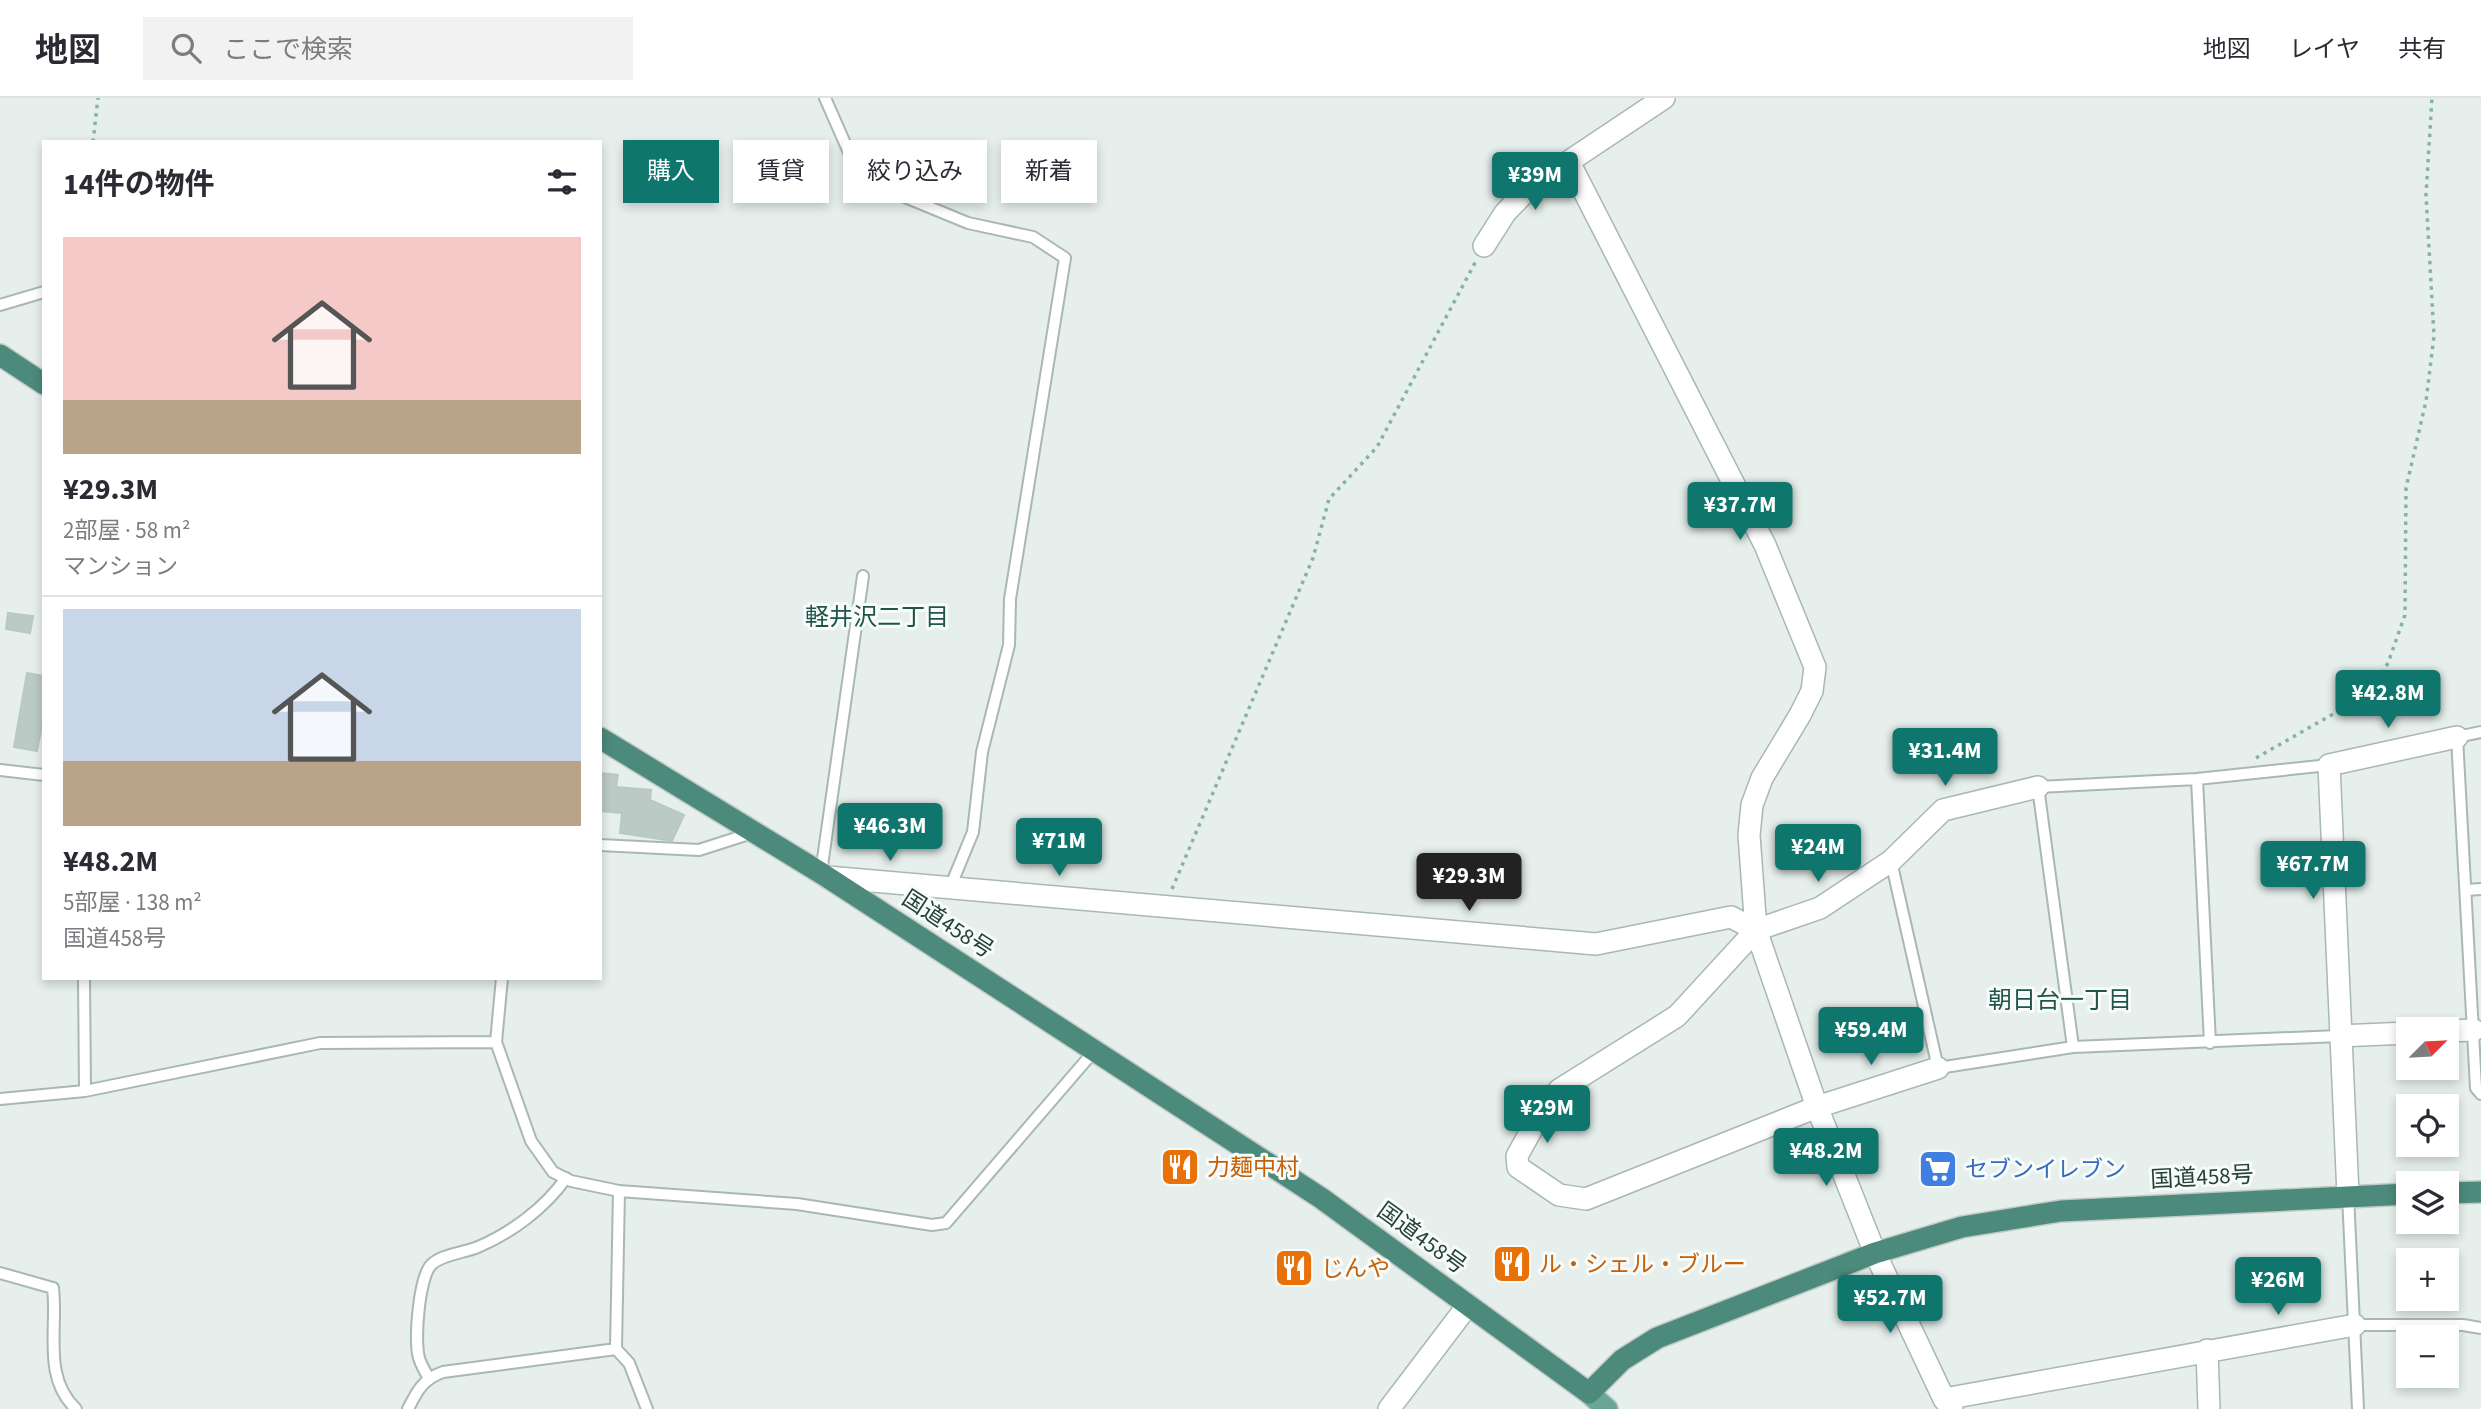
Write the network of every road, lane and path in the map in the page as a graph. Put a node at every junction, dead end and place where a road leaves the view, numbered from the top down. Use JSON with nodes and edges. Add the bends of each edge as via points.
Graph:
{"nodes":[{"id":1,"x":99,"y":98,"type":"edge"},
{"id":2,"x":825,"y":98,"type":"edge"},
{"id":3,"x":1664,"y":98,"type":"edge"},
{"id":4,"x":2432,"y":98,"type":"edge"},
{"id":5,"x":93,"y":140,"type":"edge"},
{"id":6,"x":1569,"y":162,"type":"junction"},
{"id":7,"x":1484,"y":246,"type":"joint"},
{"id":8,"x":42,"y":293,"type":"edge"},
{"id":9,"x":0,"y":304,"type":"edge"},
{"id":10,"x":0,"y":355,"type":"edge"},
{"id":11,"x":42,"y":383,"type":"edge"},
{"id":12,"x":863,"y":576,"type":"dead end"},
{"id":13,"x":2481,"y":732,"type":"edge"},
{"id":14,"x":2457,"y":737,"type":"junction"},
{"id":15,"x":602,"y":739,"type":"edge"},
{"id":16,"x":2250,"y":761,"type":"dead end"},
{"id":17,"x":2329,"y":765,"type":"junction"},
{"id":18,"x":0,"y":770,"type":"edge"},
{"id":19,"x":42,"y":775,"type":"edge"},
{"id":20,"x":2197,"y":779,"type":"junction"},
{"id":21,"x":2038,"y":787,"type":"junction"},
{"id":22,"x":754,"y":832,"type":"junction"},
{"id":23,"x":602,"y":845,"type":"edge"},
{"id":24,"x":1891,"y":861,"type":"junction"},
{"id":25,"x":824,"y":875,"type":"junction"},
{"id":26,"x":2481,"y":889,"type":"edge"},
{"id":27,"x":949,"y":890,"type":"junction"},
{"id":28,"x":2466,"y":890,"type":"junction"},
{"id":29,"x":1164,"y":907,"type":"junction"},
{"id":30,"x":1756,"y":930,"type":"junction"},
{"id":31,"x":83,"y":980,"type":"edge"},
{"id":32,"x":502,"y":980,"type":"edge"},
{"id":33,"x":2478,"y":1030,"type":"edge"},
{"id":34,"x":2459,"y":1031,"type":"edge"},
{"id":35,"x":2396,"y":1034,"type":"edge"},
{"id":36,"x":2339,"y":1036,"type":"junction"},
{"id":37,"x":496,"y":1042,"type":"junction"},
{"id":38,"x":2210,"y":1043,"type":"junction"},
{"id":39,"x":2073,"y":1047,"type":"junction"},
{"id":40,"x":1096,"y":1050,"type":"junction"},
{"id":41,"x":1938,"y":1068,"type":"junction"},
{"id":42,"x":85,"y":1091,"type":"junction"},
{"id":43,"x":2481,"y":1094,"type":"edge"},
{"id":44,"x":0,"y":1099,"type":"edge"},
{"id":45,"x":1817,"y":1107,"type":"junction"},
{"id":46,"x":566,"y":1178,"type":"junction"},
{"id":47,"x":619,"y":1191,"type":"junction"},
{"id":48,"x":2481,"y":1192,"type":"edge"},
{"id":49,"x":2459,"y":1193,"type":"edge"},
{"id":50,"x":2396,"y":1194,"type":"edge"},
{"id":51,"x":2348,"y":1195,"type":"junction"},
{"id":52,"x":1875,"y":1253,"type":"junction"},
{"id":53,"x":0,"y":1273,"type":"edge"},
{"id":54,"x":1468,"y":1305,"type":"junction"},
{"id":55,"x":2355,"y":1325,"type":"junction"},
{"id":56,"x":2481,"y":1328,"type":"edge"},
{"id":57,"x":616,"y":1349,"type":"junction"},
{"id":58,"x":2207,"y":1350,"type":"junction"},
{"id":59,"x":428,"y":1377,"type":"junction"},
{"id":60,"x":1589,"y":1393,"type":"junction"},
{"id":61,"x":1948,"y":1404,"type":"edge"},
{"id":62,"x":76,"y":1409,"type":"edge"},
{"id":63,"x":408,"y":1409,"type":"edge"},
{"id":64,"x":647,"y":1409,"type":"edge"},
{"id":65,"x":1389,"y":1409,"type":"edge"},
{"id":66,"x":1607,"y":1409,"type":"edge"},
{"id":67,"x":2209,"y":1409,"type":"edge"},
{"id":68,"x":2358,"y":1409,"type":"edge"}],
"edges":[{"from":1,"to":5,"type":"path"},
{"from":2,"to":27,"type":"lane","via":[[855,166],[866,177],[968,223],[1033,237],[1065,258],[1010,599],[1009,645],[982,752],[973,832]]},
{"from":3,"to":6,"type":"street"},
{"from":4,"to":16,"type":"path","via":[[2426,206],[2434,336],[2426,401],[2406,488],[2405,615],[2388,663],[2374,685]]},
{"from":6,"to":7,"type":"street","via":[[1529,188],[1505,213]]},
{"from":6,"to":30,"type":"street","via":[[1765,545],[1815,667],[1806,703],[1762,778],[1752,805],[1749,835]]},
{"from":7,"to":29,"type":"path","via":[[1377,447],[1329,499],[1313,558]]},
{"from":8,"to":9,"type":"lane"},
{"from":10,"to":11,"type":"highway"},
{"from":12,"to":25,"type":"lane"},
{"from":13,"to":14,"type":"lane"},
{"from":14,"to":17,"type":"street"},
{"from":14,"to":28,"type":"lane"},
{"from":15,"to":22,"type":"highway","name":"国道458号"},
{"from":17,"to":20,"type":"lane"},
{"from":17,"to":36,"type":"street"},
{"from":18,"to":19,"type":"lane"},
{"from":20,"to":21,"type":"lane"},
{"from":20,"to":38,"type":"lane"},
{"from":21,"to":24,"type":"street","via":[[1944,810]]},
{"from":21,"to":39,"type":"lane"},
{"from":22,"to":23,"type":"lane","via":[[699,850]]},
{"from":22,"to":25,"type":"highway","name":"国道458号"},
{"from":24,"to":30,"type":"street","via":[[1820,908]]},
{"from":24,"to":41,"type":"lane"},
{"from":25,"to":27,"type":"street"},
{"from":25,"to":40,"type":"highway","name":"国道458号"},
{"from":26,"to":28,"type":"lane"},
{"from":27,"to":29,"type":"street"},
{"from":28,"to":33,"type":"lane"},
{"from":29,"to":30,"type":"street","via":[[1596,944],[1731,917]]},
{"from":30,"to":45,"type":"street"},
{"from":30,"to":45,"type":"street","via":[[1677,1017],[1559,1090],[1517,1156],[1518,1167],[1559,1195],[1586,1199]]},
{"from":31,"to":42,"type":"lane"},
{"from":32,"to":37,"type":"lane"},
{"from":33,"to":34,"type":"street"},
{"from":33,"to":43,"type":"lane","via":[[2476,1088]]},
{"from":35,"to":36,"type":"street"},
{"from":36,"to":38,"type":"lane"},
{"from":36,"to":51,"type":"street"},
{"from":37,"to":42,"type":"lane","via":[[320,1043]]},
{"from":37,"to":46,"type":"lane","via":[[531,1141],[553,1172]]},
{"from":38,"to":39,"type":"lane"},
{"from":39,"to":41,"type":"lane"},
{"from":40,"to":47,"type":"lane","via":[[946,1223],[932,1225],[797,1204]]},
{"from":40,"to":54,"type":"highway","name":"国道458号","via":[[1321,1198]]},
{"from":41,"to":45,"type":"street"},
{"from":42,"to":44,"type":"lane"},
{"from":45,"to":52,"type":"street"},
{"from":46,"to":47,"type":"lane"},
{"from":46,"to":59,"type":"lane","via":[[519,1224],[478,1247],[434,1262],[424,1273],[417,1336],[419,1357]]},
{"from":47,"to":57,"type":"lane"},
{"from":48,"to":49,"type":"highway"},
{"from":50,"to":51,"type":"highway","name":"国道458号"},
{"from":51,"to":52,"type":"highway","name":"国道458号","via":[[2061,1211],[1962,1227]]},
{"from":51,"to":55,"type":"lane"},
{"from":52,"to":60,"type":"highway","name":"国道458号","via":[[1657,1338],[1622,1360]]},
{"from":52,"to":61,"type":"street"},
{"from":53,"to":62,"type":"lane","via":[[53,1288],[55,1377]]},
{"from":54,"to":60,"type":"highway","name":"国道458号"},
{"from":54,"to":65,"type":"street"},
{"from":55,"to":56,"type":"lane"},
{"from":55,"to":58,"type":"street"},
{"from":55,"to":68,"type":"lane"},
{"from":57,"to":59,"type":"lane"},
{"from":57,"to":64,"type":"lane","via":[[629,1363]]},
{"from":58,"to":61,"type":"street"},
{"from":58,"to":67,"type":"street"},
{"from":59,"to":63,"type":"lane"},
{"from":60,"to":66,"type":"main road"}]}
